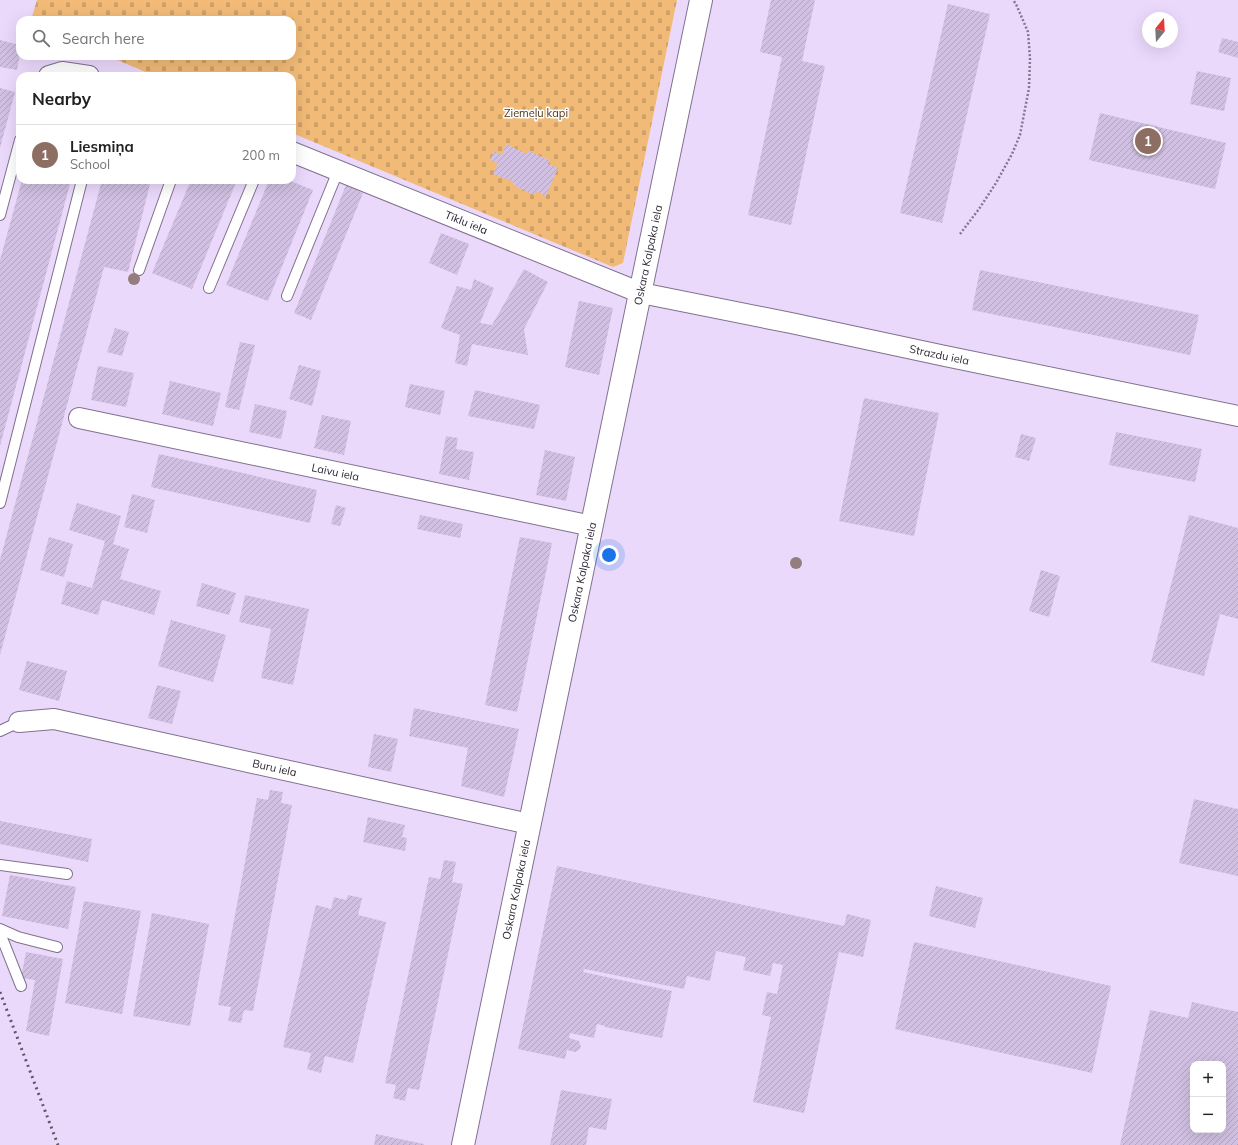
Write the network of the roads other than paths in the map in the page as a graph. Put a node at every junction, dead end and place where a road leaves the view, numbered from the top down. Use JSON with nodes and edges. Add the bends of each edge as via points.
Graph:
{"nodes":[{"id":1,"x":701,"y":0,"type":"edge"},
{"id":2,"x":296,"y":154,"type":"edge"},
{"id":3,"x":16,"y":155,"type":"edge"},
{"id":4,"x":338,"y":171,"type":"junction"},
{"id":5,"x":81,"y":184,"type":"edge"},
{"id":6,"x":170,"y":184,"type":"edge"},
{"id":7,"x":252,"y":184,"type":"edge"},
{"id":8,"x":0,"y":215,"type":"edge"},
{"id":9,"x":139,"y":270,"type":"dead end"},
{"id":10,"x":209,"y":288,"type":"dead end"},
{"id":11,"x":641,"y":293,"type":"junction"},
{"id":12,"x":287,"y":296,"type":"dead end"},
{"id":13,"x":1238,"y":416,"type":"edge"},
{"id":14,"x":79,"y":418,"type":"dead end"},
{"id":15,"x":0,"y":503,"type":"edge"},
{"id":16,"x":592,"y":526,"type":"junction"},
{"id":17,"x":19,"y":722,"type":"joint"},
{"id":18,"x":0,"y":731,"type":"edge"},
{"id":19,"x":530,"y":824,"type":"junction"},
{"id":20,"x":0,"y":865,"type":"edge"},
{"id":21,"x":67,"y":874,"type":"dead end"},
{"id":22,"x":0,"y":929,"type":"edge"},
{"id":23,"x":0,"y":933,"type":"edge"},
{"id":24,"x":57,"y":947,"type":"dead end"},
{"id":25,"x":21,"y":986,"type":"dead end"},
{"id":26,"x":463,"y":1145,"type":"edge"}],
"edges":[{"from":1,"to":11,"type":"main road","name":"Oskara Kalpaka iela"},
{"from":2,"to":4,"type":"street","name":"Tīklu iela"},
{"from":3,"to":8,"type":"lane"},
{"from":4,"to":11,"type":"street","name":"Tīklu iela"},
{"from":4,"to":12,"type":"lane"},
{"from":5,"to":15,"type":"lane"},
{"from":6,"to":9,"type":"lane"},
{"from":7,"to":10,"type":"lane"},
{"from":11,"to":13,"type":"street","name":"Strazdu iela"},
{"from":11,"to":16,"type":"main road","name":"Oskara Kalpaka iela"},
{"from":14,"to":16,"type":"street","name":"Laivu iela"},
{"from":16,"to":19,"type":"main road","name":"Oskara Kalpaka iela"},
{"from":17,"to":18,"type":"lane"},
{"from":17,"to":19,"type":"street","name":"Buru iela","via":[[54,719]]},
{"from":19,"to":26,"type":"main road","name":"Oskara Kalpaka iela"},
{"from":20,"to":21,"type":"lane"},
{"from":22,"to":24,"type":"lane","via":[[18,937]]},
{"from":23,"to":25,"type":"lane"}]}
